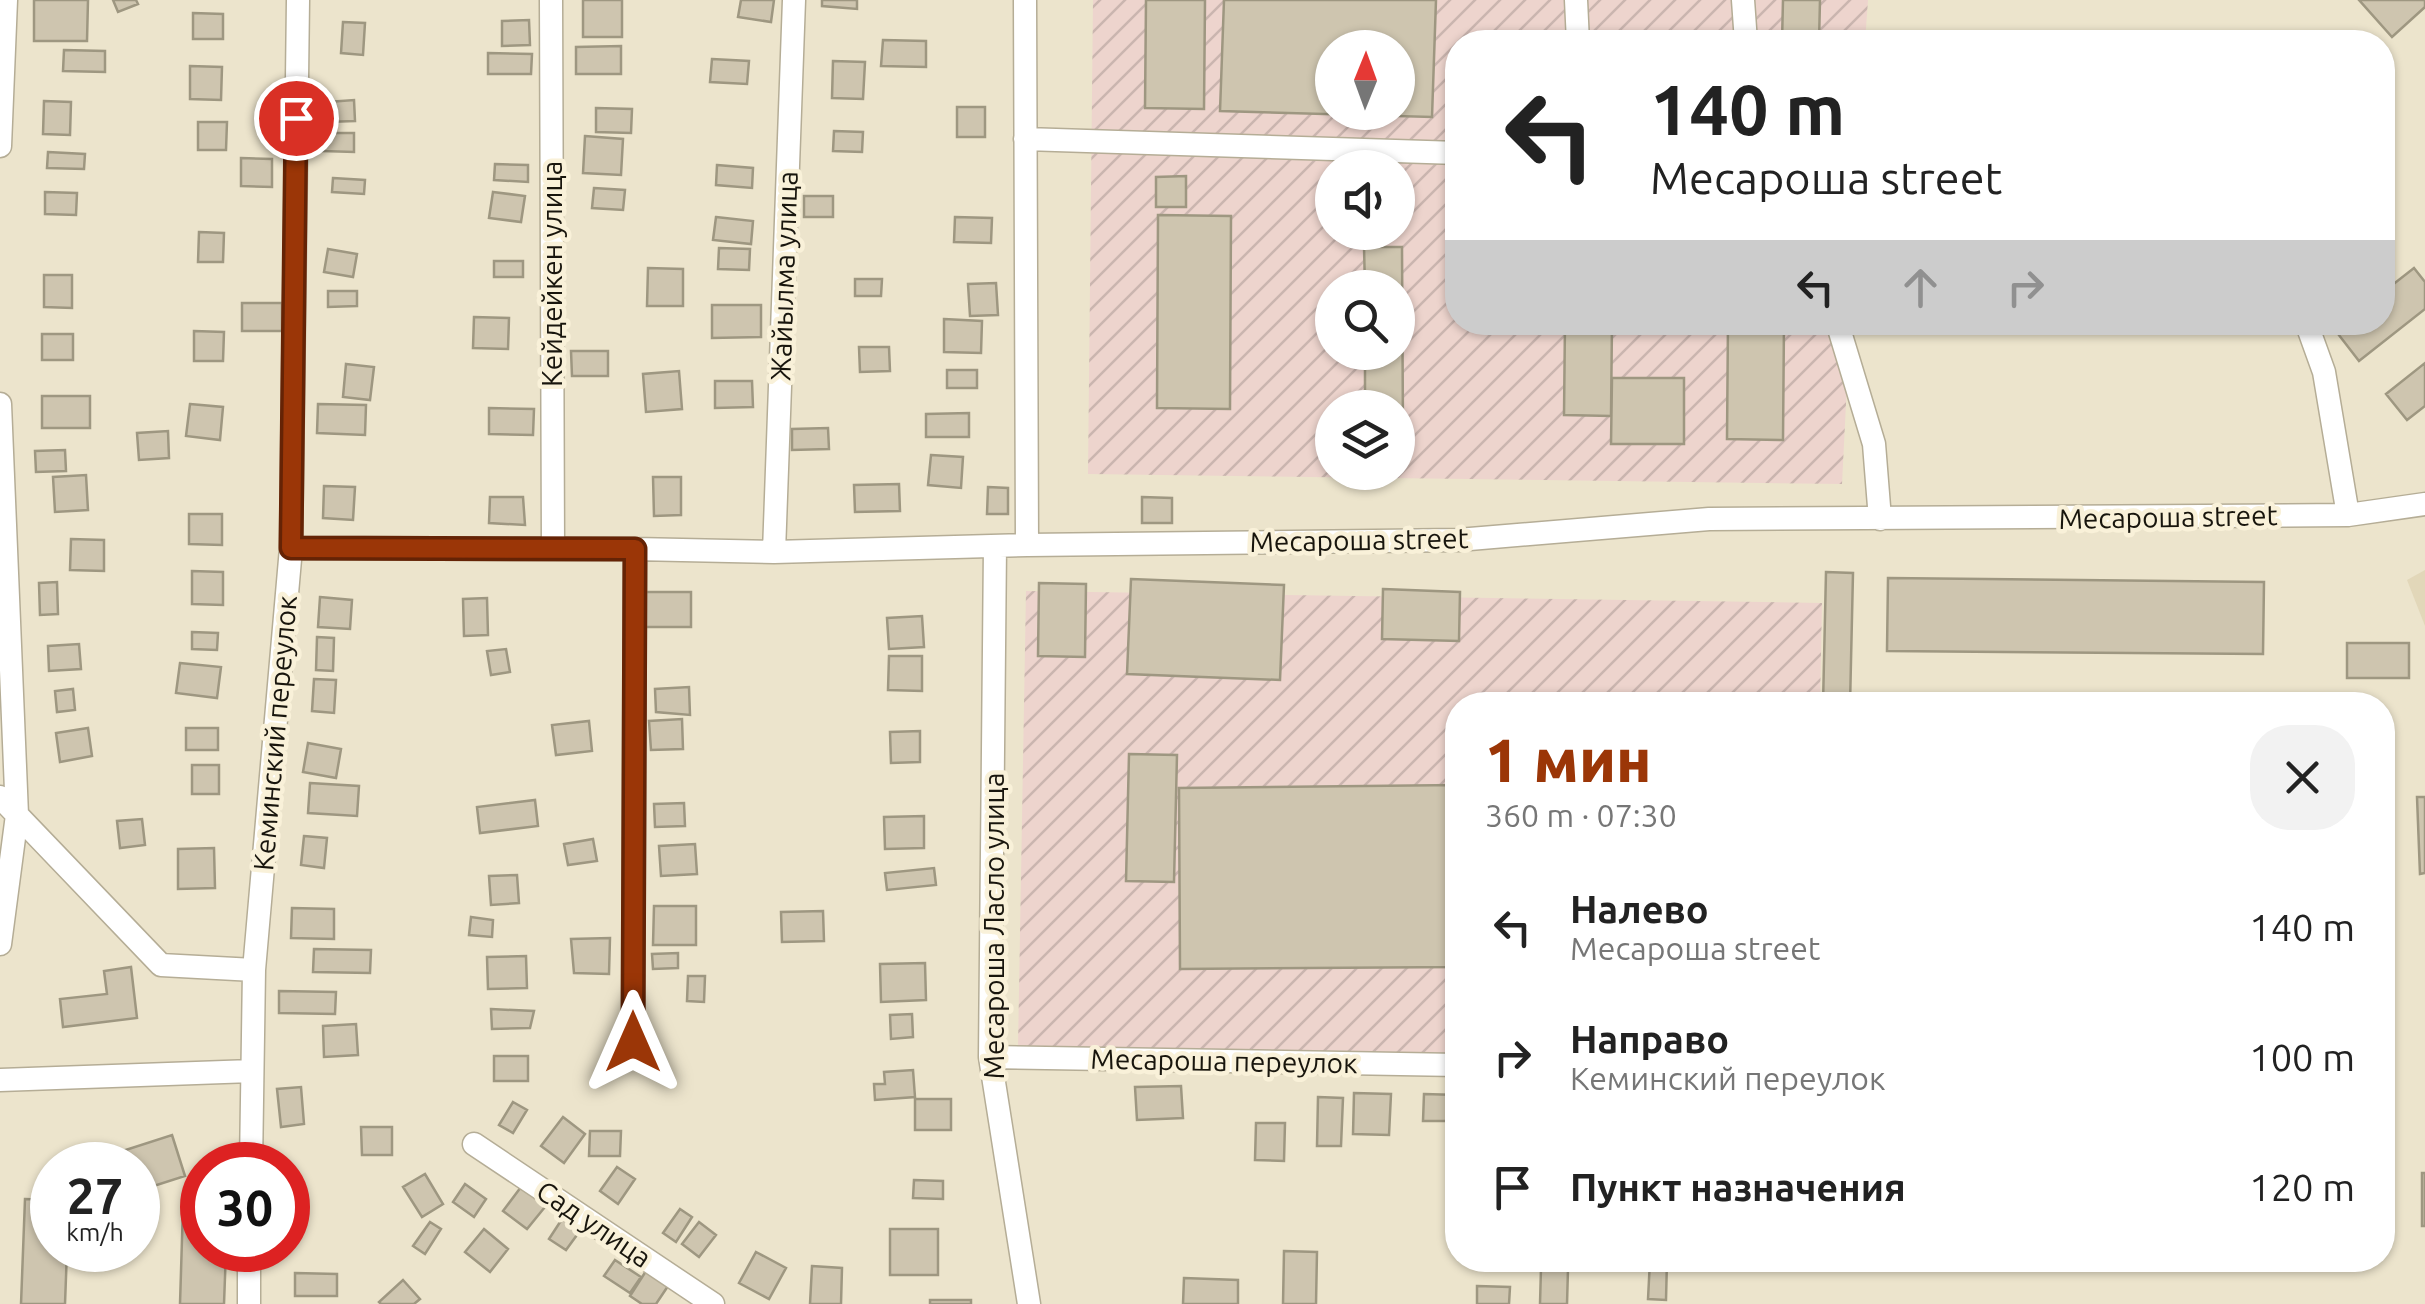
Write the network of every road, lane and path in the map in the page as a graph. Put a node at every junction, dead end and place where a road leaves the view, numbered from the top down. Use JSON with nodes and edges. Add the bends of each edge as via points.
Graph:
{"nodes":[{"id":1,"x":6,"y":0,"type":"edge"},
{"id":2,"x":298,"y":0,"type":"edge"},
{"id":3,"x":551,"y":0,"type":"edge"},
{"id":4,"x":794,"y":0,"type":"edge"},
{"id":5,"x":1025,"y":0,"type":"edge"},
{"id":6,"x":1576,"y":0,"type":"edge"},
{"id":7,"x":1744,"y":0,"type":"edge"},
{"id":8,"x":1577,"y":30,"type":"edge"},
{"id":9,"x":1745,"y":30,"type":"edge"},
{"id":10,"x":1025,"y":140,"type":"junction"},
{"id":11,"x":0,"y":146,"type":"edge"},
{"id":12,"x":1445,"y":153,"type":"edge"},
{"id":13,"x":1841,"y":335,"type":"edge"},
{"id":14,"x":2311,"y":335,"type":"edge"},
{"id":15,"x":0,"y":404,"type":"edge"},
{"id":16,"x":2425,"y":504,"type":"edge"},
{"id":17,"x":2348,"y":515,"type":"junction"},
{"id":18,"x":1880,"y":518,"type":"junction"},
{"id":19,"x":1028,"y":545,"type":"junction"},
{"id":20,"x":995,"y":546,"type":"junction"},
{"id":21,"x":291,"y":548,"type":"junction"},
{"id":22,"x":553,"y":548,"type":"junction"},
{"id":23,"x":635,"y":549,"type":"junction"},
{"id":24,"x":774,"y":552,"type":"junction"},
{"id":25,"x":0,"y":797,"type":"edge"},
{"id":26,"x":17,"y":815,"type":"junction"},
{"id":27,"x":0,"y":944,"type":"edge"},
{"id":28,"x":254,"y":970,"type":"junction"},
{"id":29,"x":633,"y":1042,"type":"dead end"},
{"id":30,"x":990,"y":1057,"type":"junction"},
{"id":31,"x":1445,"y":1065,"type":"edge"},
{"id":32,"x":252,"y":1071,"type":"junction"},
{"id":33,"x":0,"y":1080,"type":"edge"},
{"id":34,"x":251,"y":1142,"type":"edge"},
{"id":35,"x":474,"y":1144,"type":"dead end"},
{"id":36,"x":249,"y":1272,"type":"edge"},
{"id":37,"x":248,"y":1304,"type":"edge"},
{"id":38,"x":712,"y":1304,"type":"edge"},
{"id":39,"x":1028,"y":1304,"type":"edge"}],
"edges":[{"from":1,"to":11,"type":"street"},
{"from":2,"to":21,"type":"street","name":"Кеминский переулок"},
{"from":3,"to":22,"type":"street","name":"Кейдейкен улица"},
{"from":4,"to":24,"type":"street","name":"Жайылма улица"},
{"from":5,"to":10,"type":"street"},
{"from":6,"to":8,"type":"street"},
{"from":7,"to":9,"type":"street"},
{"from":10,"to":12,"type":"street"},
{"from":10,"to":19,"type":"street"},
{"from":13,"to":18,"type":"street","via":[[1874,444]]},
{"from":14,"to":17,"type":"street","via":[[2324,372]]},
{"from":15,"to":26,"type":"street"},
{"from":16,"to":17,"type":"street","name":"Месароша street"},
{"from":17,"to":18,"type":"street","name":"Месароша street"},
{"from":18,"to":19,"type":"street","name":"Месароша street","via":[[1709,519],[1458,540]]},
{"from":19,"to":20,"type":"street","name":"Месароша street"},
{"from":20,"to":24,"type":"street","name":"Месароша street"},
{"from":20,"to":30,"type":"street","name":"Месароша Ласло улица"},
{"from":21,"to":22,"type":"street","name":"Месароша street"},
{"from":21,"to":28,"type":"street","name":"Кеминский переулок"},
{"from":22,"to":23,"type":"street","name":"Месароша street"},
{"from":23,"to":24,"type":"street","name":"Месароша street"},
{"from":23,"to":29,"type":"street"},
{"from":25,"to":26,"type":"street"},
{"from":26,"to":27,"type":"street"},
{"from":26,"to":28,"type":"street","via":[[162,965]]},
{"from":28,"to":32,"type":"street","name":"Кеминский переулок"},
{"from":30,"to":31,"type":"street","name":"Месароша переулок"},
{"from":30,"to":39,"type":"street","name":"Месароша Ласло улица"},
{"from":32,"to":33,"type":"street"},
{"from":32,"to":34,"type":"street","name":"Кеминский переулок"},
{"from":35,"to":38,"type":"street","name":"Сад улица"},
{"from":36,"to":37,"type":"street"}]}
